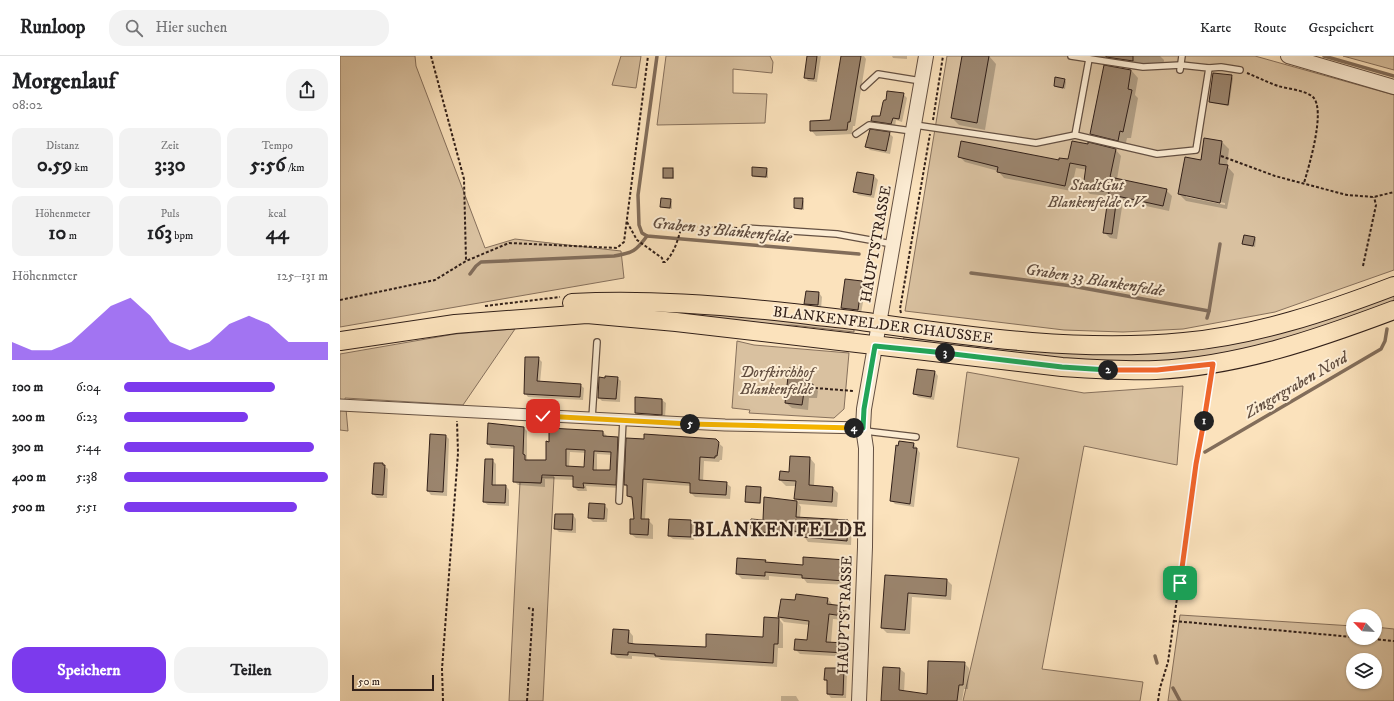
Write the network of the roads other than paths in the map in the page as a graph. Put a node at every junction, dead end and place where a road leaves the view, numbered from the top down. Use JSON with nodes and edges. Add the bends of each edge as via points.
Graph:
{"nodes":[{"id":1,"x":926,"y":56,"type":"edge"},
{"id":2,"x":1071,"y":56,"type":"edge"},
{"id":3,"x":1182,"y":56,"type":"edge"},
{"id":4,"x":1288,"y":56,"type":"edge"},
{"id":5,"x":1089,"y":59,"type":"junction"},
{"id":6,"x":1181,"y":67,"type":"junction"},
{"id":7,"x":1209,"y":68,"type":"junction"},
{"id":8,"x":1240,"y":70,"type":"road end"},
{"id":9,"x":921,"y":81,"type":"junction"},
{"id":10,"x":864,"y":87,"type":"dead end"},
{"id":11,"x":1394,"y":87,"type":"edge"},
{"id":12,"x":913,"y":128,"type":"junction"},
{"id":13,"x":856,"y":134,"type":"dead end"},
{"id":14,"x":1075,"y":134,"type":"junction"},
{"id":15,"x":745,"y":228,"type":"road end"},
{"id":16,"x":894,"y":244,"type":"junction"},
{"id":17,"x":1394,"y":286,"type":"edge"},
{"id":18,"x":1394,"y":310,"type":"edge"},
{"id":19,"x":880,"y":317,"type":"junction"},
{"id":20,"x":368,"y":336,"type":"junction"},
{"id":21,"x":340,"y":340,"type":"edge"},
{"id":22,"x":597,"y":342,"type":"dead end"},
{"id":23,"x":875,"y":346,"type":"junction"},
{"id":24,"x":340,"y":405,"type":"edge"},
{"id":25,"x":592,"y":418,"type":"junction"},
{"id":26,"x":623,"y":420,"type":"junction"},
{"id":27,"x":863,"y":430,"type":"junction"},
{"id":28,"x":916,"y":437,"type":"dead end"},
{"id":29,"x":619,"y":501,"type":"dead end"},
{"id":30,"x":859,"y":701,"type":"edge"}],
"edges":[{"from":1,"to":9,"type":"street","name":"HAUPTSTRASSE"},
{"from":2,"to":5,"type":"lane"},
{"from":3,"to":6,"type":"lane"},
{"from":4,"to":11,"type":"street"},
{"from":5,"to":6,"type":"lane","via":[[1143,67]]},
{"from":5,"to":14,"type":"lane"},
{"from":6,"to":7,"type":"lane"},
{"from":7,"to":8,"type":"lane"},
{"from":7,"to":14,"type":"lane","via":[[1196,150],[1157,154]]},
{"from":9,"to":10,"type":"lane","via":[[878,74]]},
{"from":9,"to":12,"type":"street","name":"HAUPTSTRASSE"},
{"from":12,"to":13,"type":"lane","via":[[869,124]]},
{"from":12,"to":14,"type":"lane","via":[[932,128],[1036,143]]},
{"from":12,"to":16,"type":"street","name":"HAUPTSTRASSE"},
{"from":15,"to":16,"type":"lane","via":[[837,234]]},
{"from":16,"to":19,"type":"street","name":"HAUPTSTRASSE"},
{"from":17,"to":19,"type":"main road","name":"BLANKENFELDER CHAUSSEE","via":[[1275,326],[1205,340],[1156,344],[993,339]]},
{"from":18,"to":23,"type":"main road","name":"BLANKENFELDER CHAUSSEE","via":[[1264,354],[1213,364],[1157,370],[1062,367]]},
{"from":19,"to":20,"type":"main road","name":"BLANKENFELDER CHAUSSEE","via":[[688,304],[614,302],[528,306],[471,312]]},
{"from":19,"to":23,"type":"street","name":"HAUPTSTRASSE"},
{"from":20,"to":21,"type":"main road","name":"BLANKENFELDER CHAUSSEE"},
{"from":20,"to":23,"type":"main road","name":"BLANKENFELDER CHAUSSEE","via":[[475,322],[587,314]]},
{"from":22,"to":25,"type":"lane"},
{"from":23,"to":27,"type":"street","name":"HAUPTSTRASSE"},
{"from":24,"to":25,"type":"street"},
{"from":25,"to":26,"type":"street"},
{"from":26,"to":27,"type":"street"},
{"from":26,"to":29,"type":"lane"},
{"from":27,"to":28,"type":"lane"},
{"from":27,"to":30,"type":"street","name":"HAUPTSTRASSE","via":[[866,448],[865,547]]}]}
